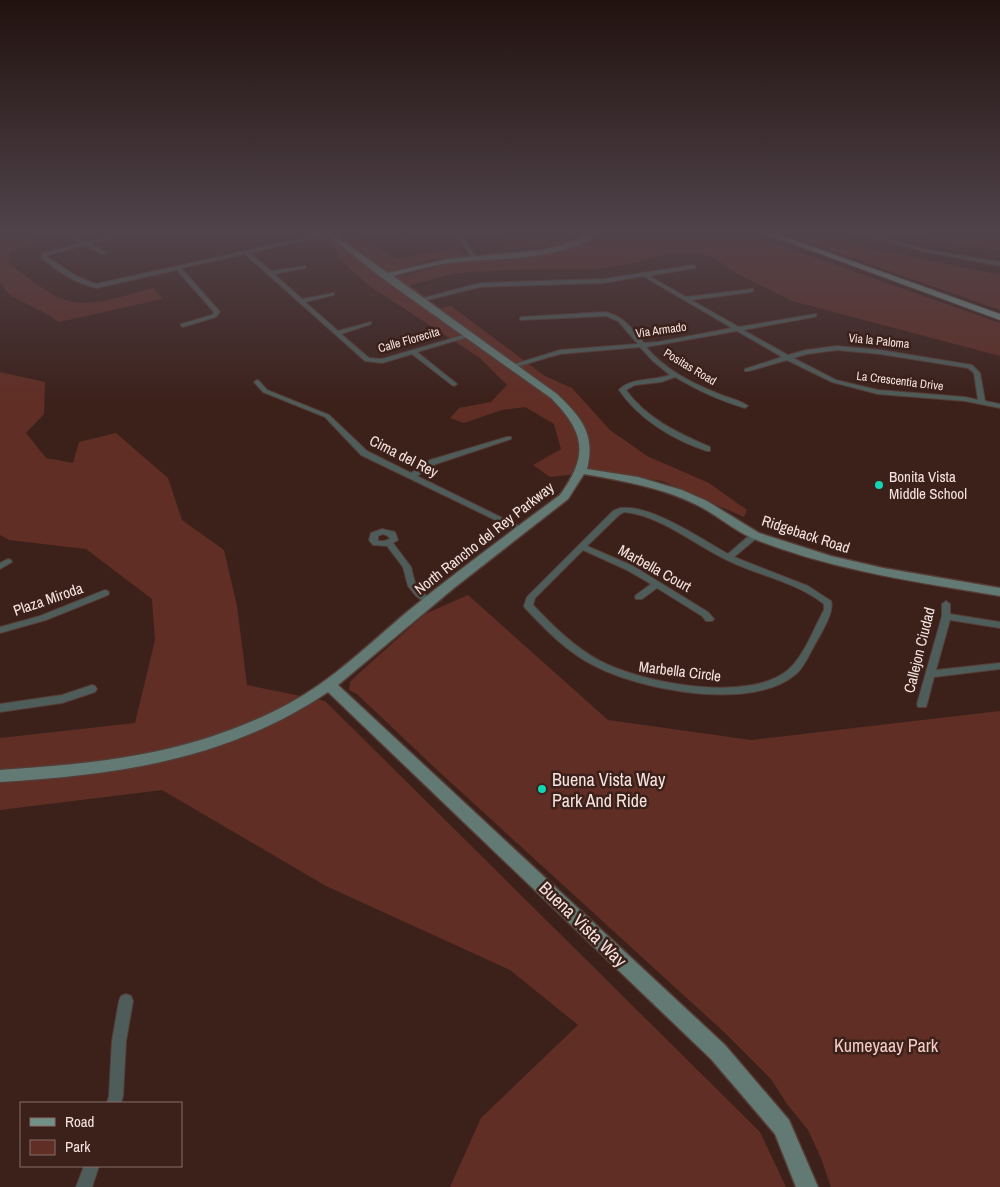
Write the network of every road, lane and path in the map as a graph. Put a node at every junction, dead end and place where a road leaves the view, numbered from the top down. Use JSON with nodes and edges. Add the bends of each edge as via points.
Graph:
{"nodes":[{"id":1,"x":197,"y":289,"type":"edge"},
{"id":2,"x":289,"y":289,"type":"edge"},
{"id":3,"x":404,"y":289,"type":"edge"},
{"id":4,"x":462,"y":289,"type":"edge"},
{"id":5,"x":668,"y":289,"type":"edge"},
{"id":6,"x":923,"y":289,"type":"edge"},
{"id":7,"x":751,"y":290,"type":"dead end"},
{"id":8,"x":332,"y":294,"type":"dead end"},
{"id":9,"x":684,"y":299,"type":"junction"},
{"id":10,"x":419,"y":300,"type":"junction"},
{"id":11,"x":302,"y":301,"type":"junction"},
{"id":12,"x":814,"y":315,"type":"dead end"},
{"id":13,"x":1000,"y":317,"type":"edge"},
{"id":14,"x":522,"y":319,"type":"dead end"},
{"id":15,"x":369,"y":323,"type":"dead end"},
{"id":16,"x":183,"y":326,"type":"dead end"},
{"id":17,"x":737,"y":329,"type":"junction"},
{"id":18,"x":337,"y":333,"type":"junction"},
{"id":19,"x":469,"y":335,"type":"junction"},
{"id":20,"x":882,"y":343,"type":"dead end"},
{"id":21,"x":640,"y":345,"type":"junction"},
{"id":22,"x":413,"y":352,"type":"junction"},
{"id":23,"x":880,"y":352,"type":"junction"},
{"id":24,"x":788,"y":358,"type":"junction"},
{"id":25,"x":512,"y":366,"type":"junction"},
{"id":26,"x":747,"y":370,"type":"dead end"},
{"id":27,"x":676,"y":375,"type":"junction"},
{"id":28,"x":257,"y":382,"type":"dead end"},
{"id":29,"x":454,"y":384,"type":"dead end"},
{"id":30,"x":982,"y":403,"type":"junction"},
{"id":31,"x":745,"y":406,"type":"dead end"},
{"id":32,"x":1000,"y":406,"type":"edge"},
{"id":33,"x":509,"y":438,"type":"dead end"},
{"id":34,"x":707,"y":449,"type":"dead end"},
{"id":35,"x":582,"y":471,"type":"junction"},
{"id":36,"x":410,"y":476,"type":"junction"},
{"id":37,"x":521,"y":529,"type":"junction"},
{"id":38,"x":755,"y":534,"type":"junction"},
{"id":39,"x":389,"y":544,"type":"dead end"},
{"id":40,"x":583,"y":547,"type":"junction"},
{"id":41,"x":728,"y":558,"type":"junction"},
{"id":42,"x":657,"y":584,"type":"junction"},
{"id":43,"x":1000,"y":592,"type":"edge"},
{"id":44,"x":105,"y":593,"type":"dead end"},
{"id":45,"x":639,"y":597,"type":"dead end"},
{"id":46,"x":429,"y":600,"type":"junction"},
{"id":47,"x":946,"y":604,"type":"dead end"},
{"id":48,"x":946,"y":616,"type":"junction"},
{"id":49,"x":709,"y":619,"type":"dead end"},
{"id":50,"x":1000,"y":625,"type":"edge"},
{"id":51,"x":0,"y":630,"type":"edge"},
{"id":52,"x":1000,"y":666,"type":"edge"},
{"id":53,"x":930,"y":674,"type":"junction"},
{"id":54,"x":328,"y":684,"type":"junction"},
{"id":55,"x":92,"y":689,"type":"dead end"},
{"id":56,"x":922,"y":704,"type":"dead end"},
{"id":57,"x":0,"y":708,"type":"edge"},
{"id":58,"x":0,"y":776,"type":"edge"},
{"id":59,"x":126,"y":1001,"type":"dead end"},
{"id":60,"x":114,"y":1102,"type":"edge"},
{"id":61,"x":92,"y":1167,"type":"edge"},
{"id":62,"x":84,"y":1187,"type":"edge"},
{"id":63,"x":807,"y":1187,"type":"edge"}],
"edges":[{"from":1,"to":16,"type":"street","via":[[217,312],[214,316]]},
{"from":2,"to":11,"type":"street","name":"Calle Florecita"},
{"from":3,"to":10,"type":"street","name":"North Rancho del Rey Parkway"},
{"from":4,"to":10,"type":"street"},
{"from":5,"to":9,"type":"street","name":"La Crescentia Drive"},
{"from":6,"to":13,"type":"main road"},
{"from":7,"to":9,"type":"street"},
{"from":8,"to":11,"type":"street"},
{"from":9,"to":17,"type":"street","name":"La Crescentia Drive"},
{"from":10,"to":19,"type":"street","name":"North Rancho del Rey Parkway"},
{"from":11,"to":18,"type":"street","name":"Calle Florecita"},
{"from":12,"to":17,"type":"street","name":"Via Armado"},
{"from":14,"to":21,"type":"street","name":"Positas Road","via":[[611,315],[620,318]]},
{"from":15,"to":18,"type":"street"},
{"from":17,"to":21,"type":"street","name":"Via Armado"},
{"from":17,"to":24,"type":"street","name":"La Crescentia Drive"},
{"from":18,"to":22,"type":"street","name":"Calle Florecita","via":[[368,360],[382,361]]},
{"from":19,"to":22,"type":"street","name":"Calle Florecita"},
{"from":19,"to":25,"type":"street","name":"North Rancho del Rey Parkway"},
{"from":20,"to":23,"type":"street"},
{"from":21,"to":25,"type":"street","name":"Via Armado","via":[[560,352]]},
{"from":21,"to":27,"type":"street","name":"Positas Road"},
{"from":22,"to":29,"type":"street"},
{"from":23,"to":24,"type":"street","name":"Via la Paloma","via":[[826,349]]},
{"from":23,"to":30,"type":"street","name":"Via la Paloma","via":[[970,366],[977,374]]},
{"from":24,"to":26,"type":"street","name":"Via la Paloma"},
{"from":24,"to":30,"type":"street","name":"La Crescentia Drive","via":[[826,378],[860,389]]},
{"from":25,"to":35,"type":"street","name":"North Rancho del Rey Parkway","via":[[554,396],[579,424],[585,444]]},
{"from":27,"to":31,"type":"street","name":"Positas Road","via":[[712,394]]},
{"from":27,"to":34,"type":"street","via":[[633,384],[622,390],[652,421]]},
{"from":28,"to":36,"type":"street","name":"Cima del Rey","via":[[265,391],[327,416],[364,453]]},
{"from":30,"to":32,"type":"street","name":"La Crescentia Drive"},
{"from":33,"to":36,"type":"street","via":[[433,462]]},
{"from":35,"to":37,"type":"street","name":"North Rancho del Rey Parkway","via":[[564,497]]},
{"from":35,"to":38,"type":"street","name":"Ridgeback Road","via":[[638,480],[678,492]]},
{"from":36,"to":37,"type":"street","name":"Cima del Rey"},
{"from":37,"to":46,"type":"street","name":"North Rancho del Rey Parkway"},
{"from":38,"to":41,"type":"street"},
{"from":38,"to":43,"type":"street","name":"Ridgeback Road","via":[[865,568]]},
{"from":39,"to":46,"type":"street","via":[[407,567],[411,584]]},
{"from":40,"to":41,"type":"street","name":"Marbella Circle","via":[[616,513],[630,510],[680,530]]},
{"from":40,"to":41,"type":"street","name":"Marbella Circle","via":[[531,597],[528,606],[578,652],[618,673],[661,685],[714,691],[750,690],[766,686],[792,672],[828,610],[828,603],[816,592]]},
{"from":40,"to":42,"type":"street","name":"Marbella Court"},
{"from":42,"to":45,"type":"street"},
{"from":42,"to":49,"type":"street","name":"Marbella Court"},
{"from":44,"to":51,"type":"street","name":"Plaza Miroda","via":[[43,618]]},
{"from":46,"to":54,"type":"street","name":"North Rancho del Rey Parkway"},
{"from":47,"to":48,"type":"street","name":"Callejon Ciudad"},
{"from":48,"to":50,"type":"street"},
{"from":48,"to":53,"type":"street","name":"Callejon Ciudad"},
{"from":52,"to":53,"type":"street"},
{"from":53,"to":56,"type":"street","name":"Callejon Ciudad"},
{"from":54,"to":58,"type":"street","name":"North Rancho del Rey Parkway","via":[[294,707],[226,738],[172,755],[80,771]]},
{"from":54,"to":63,"type":"street","name":"Buena Vista Way","via":[[718,1052],[782,1127]]},
{"from":55,"to":57,"type":"street","via":[[62,699]]},
{"from":59,"to":60,"type":"street"},
{"from":61,"to":62,"type":"street"}]}
